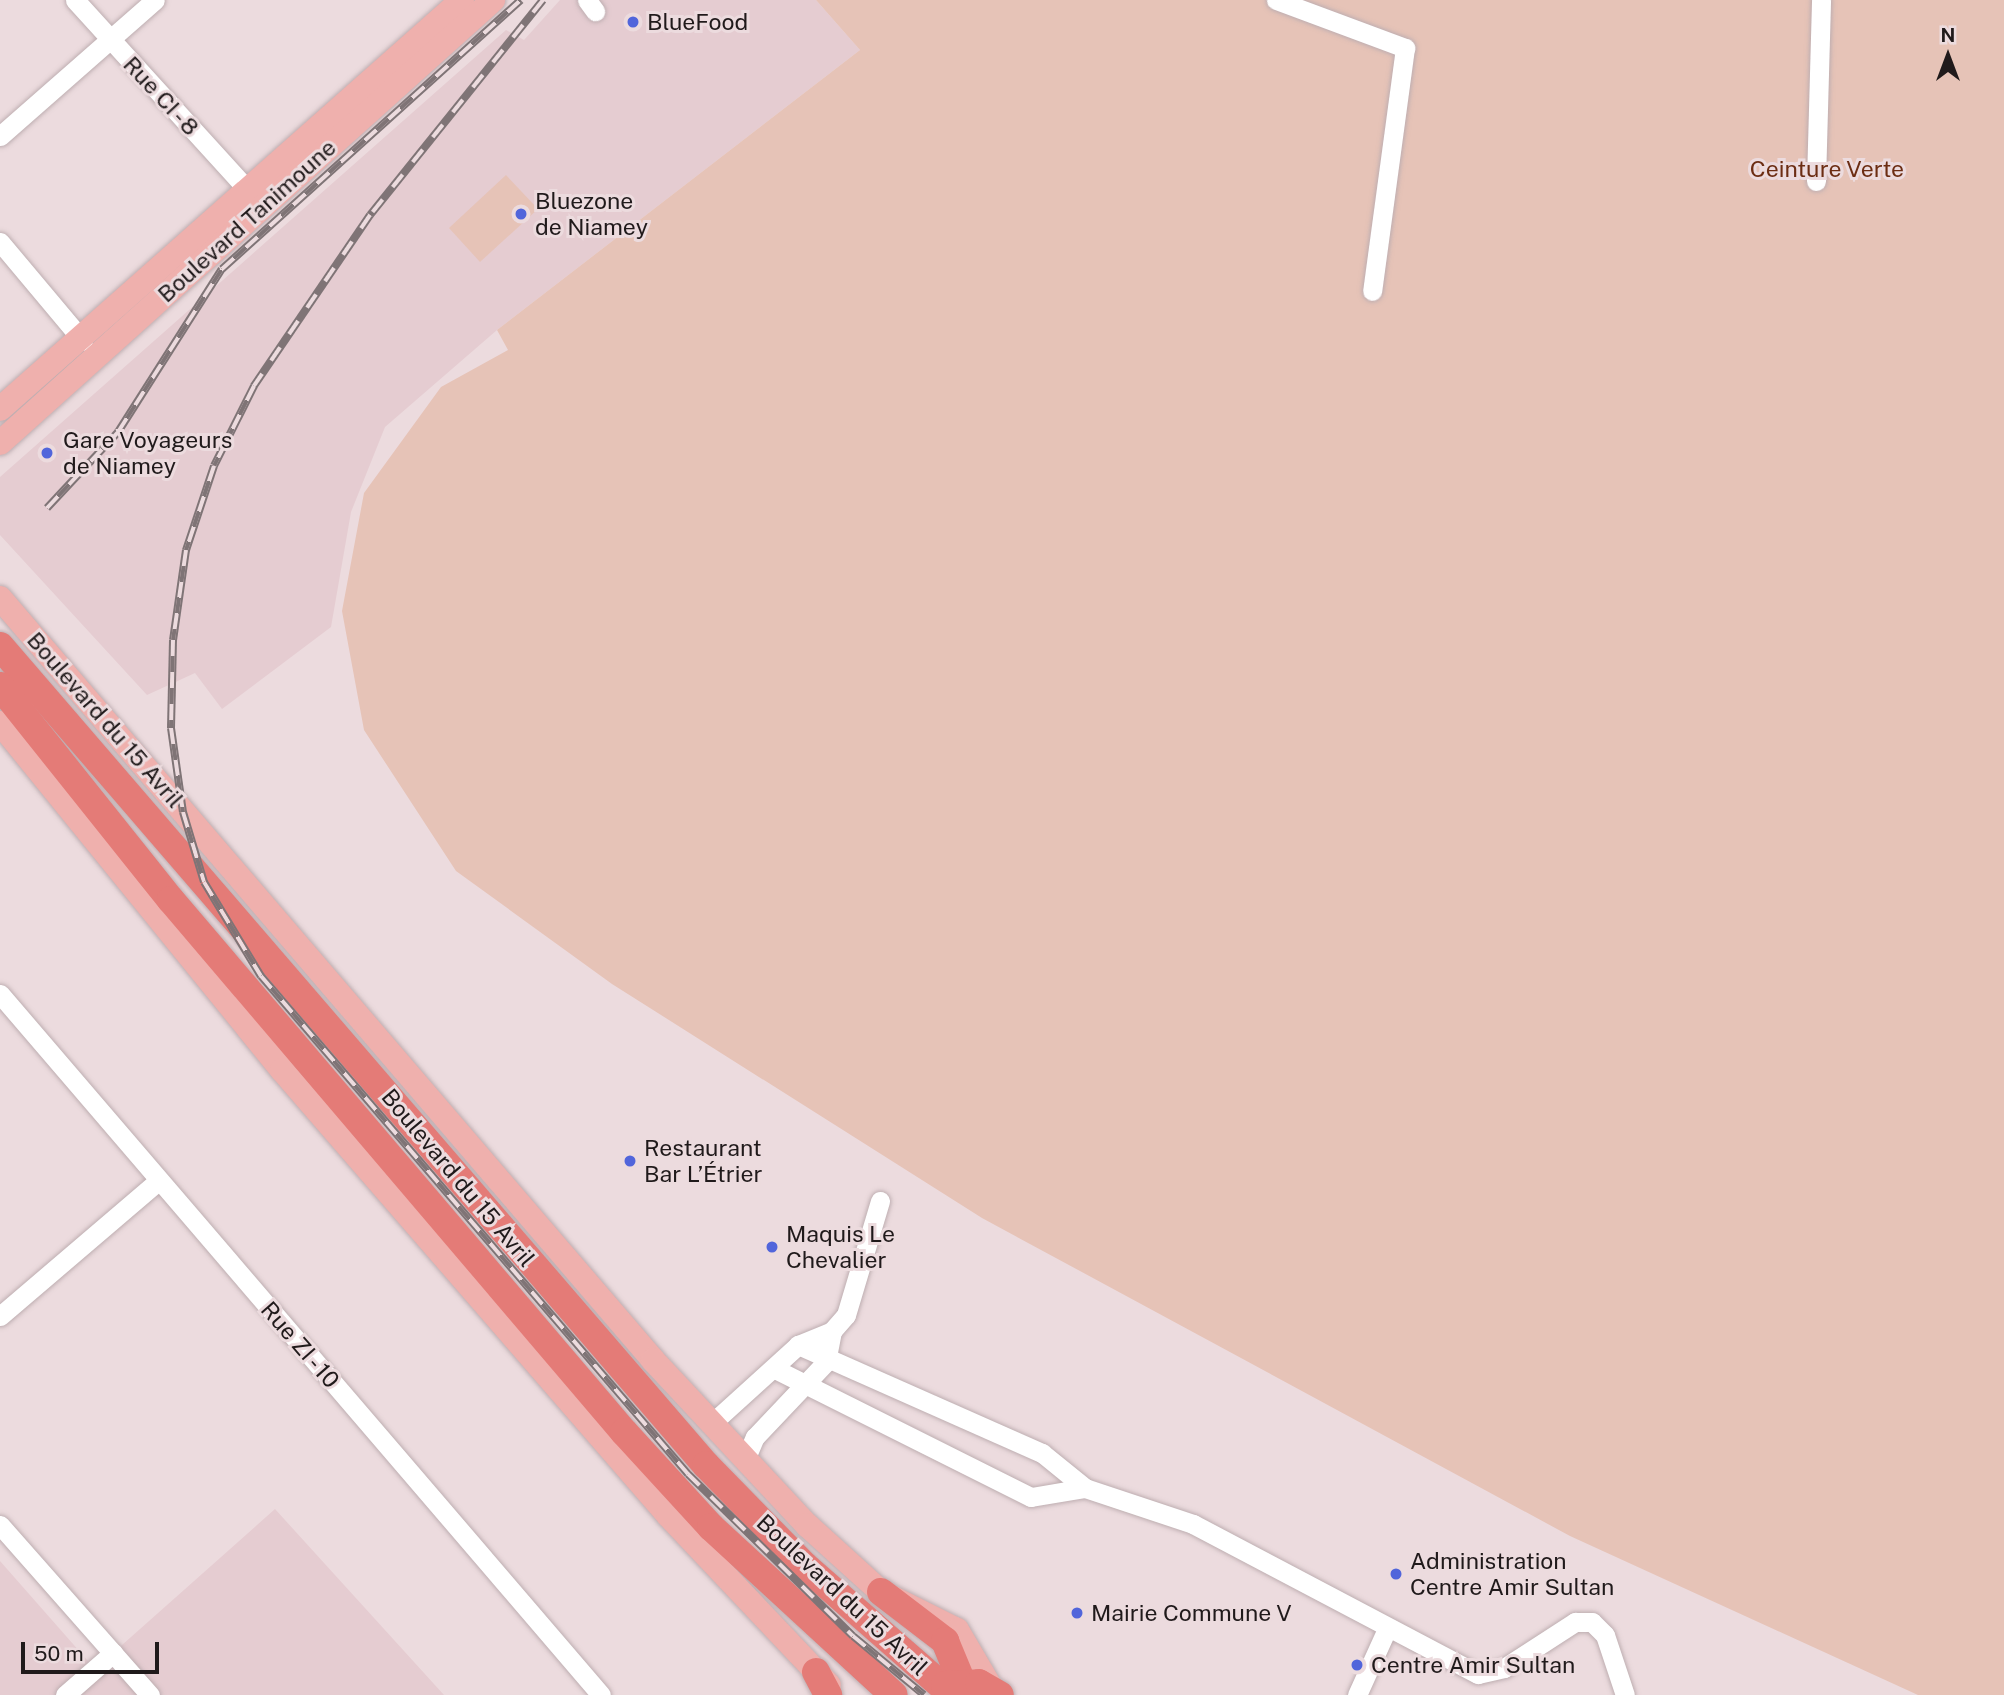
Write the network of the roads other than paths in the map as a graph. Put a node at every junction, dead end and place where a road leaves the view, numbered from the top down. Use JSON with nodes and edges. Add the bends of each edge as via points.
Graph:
{"nodes":[{"id":1,"x":75,"y":0,"type":"edge"},
{"id":2,"x":155,"y":0,"type":"edge"},
{"id":3,"x":462,"y":0,"type":"edge"},
{"id":4,"x":493,"y":0,"type":"edge"},
{"id":5,"x":1276,"y":0,"type":"edge"},
{"id":6,"x":1821,"y":0,"type":"edge"},
{"id":7,"x":1320,"y":5,"type":"edge"},
{"id":8,"x":109,"y":40,"type":"junction"},
{"id":9,"x":0,"y":136,"type":"edge"},
{"id":10,"x":1816,"y":181,"type":"dead end"},
{"id":11,"x":248,"y":191,"type":"junction"},
{"id":12,"x":0,"y":242,"type":"edge"},
{"id":13,"x":1372,"y":291,"type":"dead end"},
{"id":14,"x":83,"y":341,"type":"junction"},
{"id":15,"x":0,"y":409,"type":"edge"},
{"id":16,"x":0,"y":443,"type":"edge"},
{"id":17,"x":0,"y":598,"type":"edge"},
{"id":18,"x":0,"y":646,"type":"edge"},
{"id":19,"x":0,"y":686,"type":"edge"},
{"id":20,"x":0,"y":723,"type":"edge"},
{"id":21,"x":0,"y":994,"type":"edge"},
{"id":22,"x":159,"y":1180,"type":"junction"},
{"id":23,"x":880,"y":1201,"type":"dead end"},
{"id":24,"x":0,"y":1316,"type":"edge"},
{"id":25,"x":832,"y":1331,"type":"junction"},
{"id":26,"x":799,"y":1345,"type":"junction"},
{"id":27,"x":826,"y":1362,"type":"junction"},
{"id":28,"x":775,"y":1369,"type":"junction"},
{"id":29,"x":806,"y":1389,"type":"junction"},
{"id":30,"x":711,"y":1424,"type":"junction"},
{"id":31,"x":745,"y":1460,"type":"junction"},
{"id":32,"x":1085,"y":1488,"type":"junction"},
{"id":33,"x":0,"y":1525,"type":"edge"},
{"id":34,"x":881,"y":1592,"type":"junction"},
{"id":35,"x":1387,"y":1629,"type":"junction"},
{"id":36,"x":113,"y":1653,"type":"junction"},
{"id":37,"x":819,"y":1682,"type":"edge"},
{"id":38,"x":945,"y":1688,"type":"edge"},
{"id":39,"x":995,"y":1691,"type":"edge"},
{"id":40,"x":65,"y":1695,"type":"edge"},
{"id":41,"x":150,"y":1695,"type":"edge"},
{"id":42,"x":601,"y":1695,"type":"edge"},
{"id":43,"x":839,"y":1695,"type":"edge"},
{"id":44,"x":894,"y":1695,"type":"edge"},
{"id":45,"x":1357,"y":1695,"type":"edge"},
{"id":46,"x":1625,"y":1695,"type":"edge"}],
"edges":[{"from":1,"to":8,"type":"street","name":"Rue CI - 8"},
{"from":2,"to":8,"type":"street"},
{"from":3,"to":11,"type":"main road","name":"Boulevard Tanimoune"},
{"from":4,"to":16,"type":"main road","name":"Boulevard Tanimoune"},
{"from":5,"to":7,"type":"street"},
{"from":6,"to":10,"type":"street"},
{"from":7,"to":13,"type":"street","via":[[1405,48]]},
{"from":8,"to":9,"type":"street"},
{"from":8,"to":11,"type":"street","name":"Rue CI - 8"},
{"from":11,"to":14,"type":"main road","name":"Boulevard Tanimoune"},
{"from":12,"to":14,"type":"street"},
{"from":14,"to":15,"type":"main road","name":"Boulevard Tanimoune"},
{"from":17,"to":30,"type":"main road","name":"Boulevard du 15 Avril"},
{"from":18,"to":38,"type":"highway","name":"Boulevard du 15 Avril","via":[[698,1457],[805,1566]]},
{"from":19,"to":44,"type":"highway","name":"Boulevard du 15 Avril","via":[[180,910],[624,1432],[711,1527]]},
{"from":20,"to":37,"type":"main road","via":[[282,1070]]},
{"from":21,"to":22,"type":"street","name":"Rue ZI - 10"},
{"from":22,"to":24,"type":"street"},
{"from":22,"to":42,"type":"street","name":"Rue ZI - 10"},
{"from":23,"to":25,"type":"street","via":[[846,1315]]},
{"from":25,"to":26,"type":"street"},
{"from":25,"to":27,"type":"street"},
{"from":26,"to":27,"type":"street"},
{"from":26,"to":28,"type":"street"},
{"from":27,"to":29,"type":"street"},
{"from":27,"to":32,"type":"street","via":[[1042,1452]]},
{"from":28,"to":29,"type":"street"},
{"from":28,"to":30,"type":"street"},
{"from":29,"to":31,"type":"street","via":[[754,1437]]},
{"from":29,"to":32,"type":"street","via":[[1031,1497]]},
{"from":30,"to":31,"type":"main road","name":"Boulevard du 15 Avril"},
{"from":31,"to":34,"type":"main road","name":"Boulevard du 15 Avril"},
{"from":32,"to":35,"type":"street","via":[[1193,1524]]},
{"from":33,"to":36,"type":"street"},
{"from":34,"to":38,"type":"highway","via":[[945,1641]]},
{"from":34,"to":39,"type":"main road","name":"Boulevard du 15 Avril","via":[[957,1630]]},
{"from":35,"to":45,"type":"street"},
{"from":35,"to":46,"type":"street","via":[[1478,1674],[1504,1668],[1575,1622],[1592,1622],[1605,1635]]},
{"from":36,"to":40,"type":"street"},
{"from":36,"to":41,"type":"street"},
{"from":37,"to":43,"type":"main road"},
{"from":38,"to":39,"type":"highway"}]}
